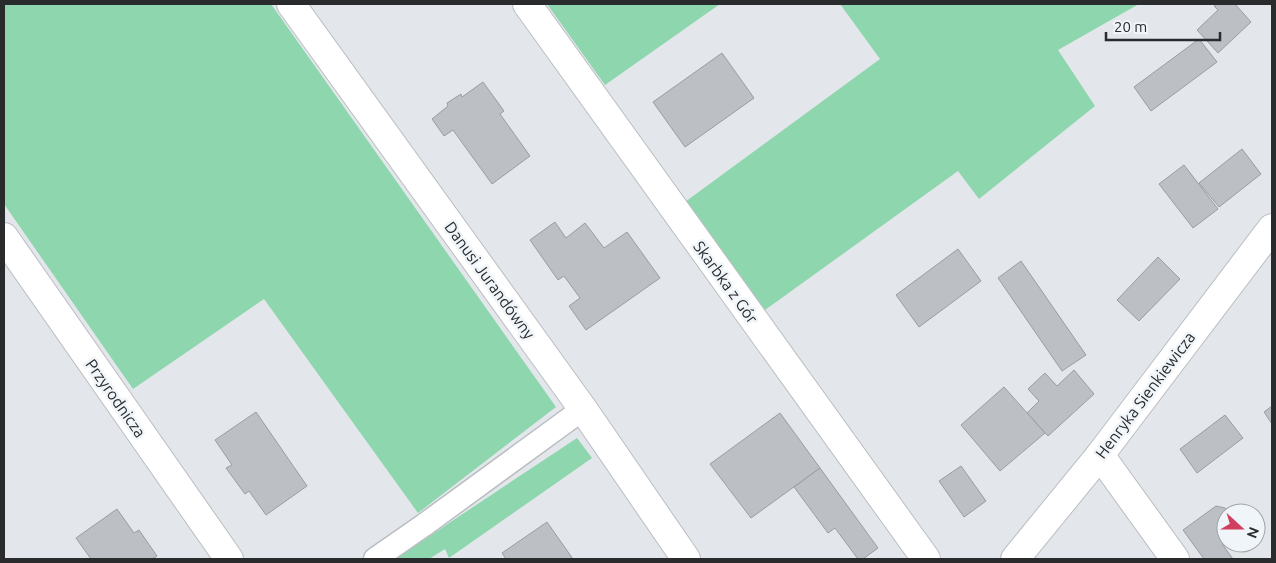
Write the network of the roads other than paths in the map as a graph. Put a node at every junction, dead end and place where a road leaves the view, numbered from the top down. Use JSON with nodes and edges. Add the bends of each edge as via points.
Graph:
{"nodes":[{"id":1,"x":291,"y":4,"type":"edge"},
{"id":2,"x":527,"y":4,"type":"edge"},
{"id":3,"x":1272,"y":228,"type":"edge"},
{"id":4,"x":4,"y":237,"type":"edge"},
{"id":5,"x":583,"y":409,"type":"junction"},
{"id":6,"x":1100,"y":454,"type":"junction"},
{"id":7,"x":229,"y":559,"type":"edge"},
{"id":8,"x":375,"y":559,"type":"edge"},
{"id":9,"x":686,"y":559,"type":"edge"},
{"id":10,"x":926,"y":559,"type":"edge"},
{"id":11,"x":1015,"y":559,"type":"edge"},
{"id":12,"x":1175,"y":559,"type":"edge"}],
"edges":[{"from":1,"to":5,"type":"street","name":"Danusi Jurandówny"},
{"from":2,"to":10,"type":"street","name":"Skarbka z Gór"},
{"from":3,"to":6,"type":"street","name":"Henryka Sienkiewicza"},
{"from":4,"to":7,"type":"street","name":"Przyrodnicza"},
{"from":5,"to":8,"type":"lane"},
{"from":5,"to":9,"type":"street","name":"Danusi Jurandówny"},
{"from":6,"to":11,"type":"street","name":"Henryka Sienkiewicza"},
{"from":6,"to":12,"type":"street"}]}
